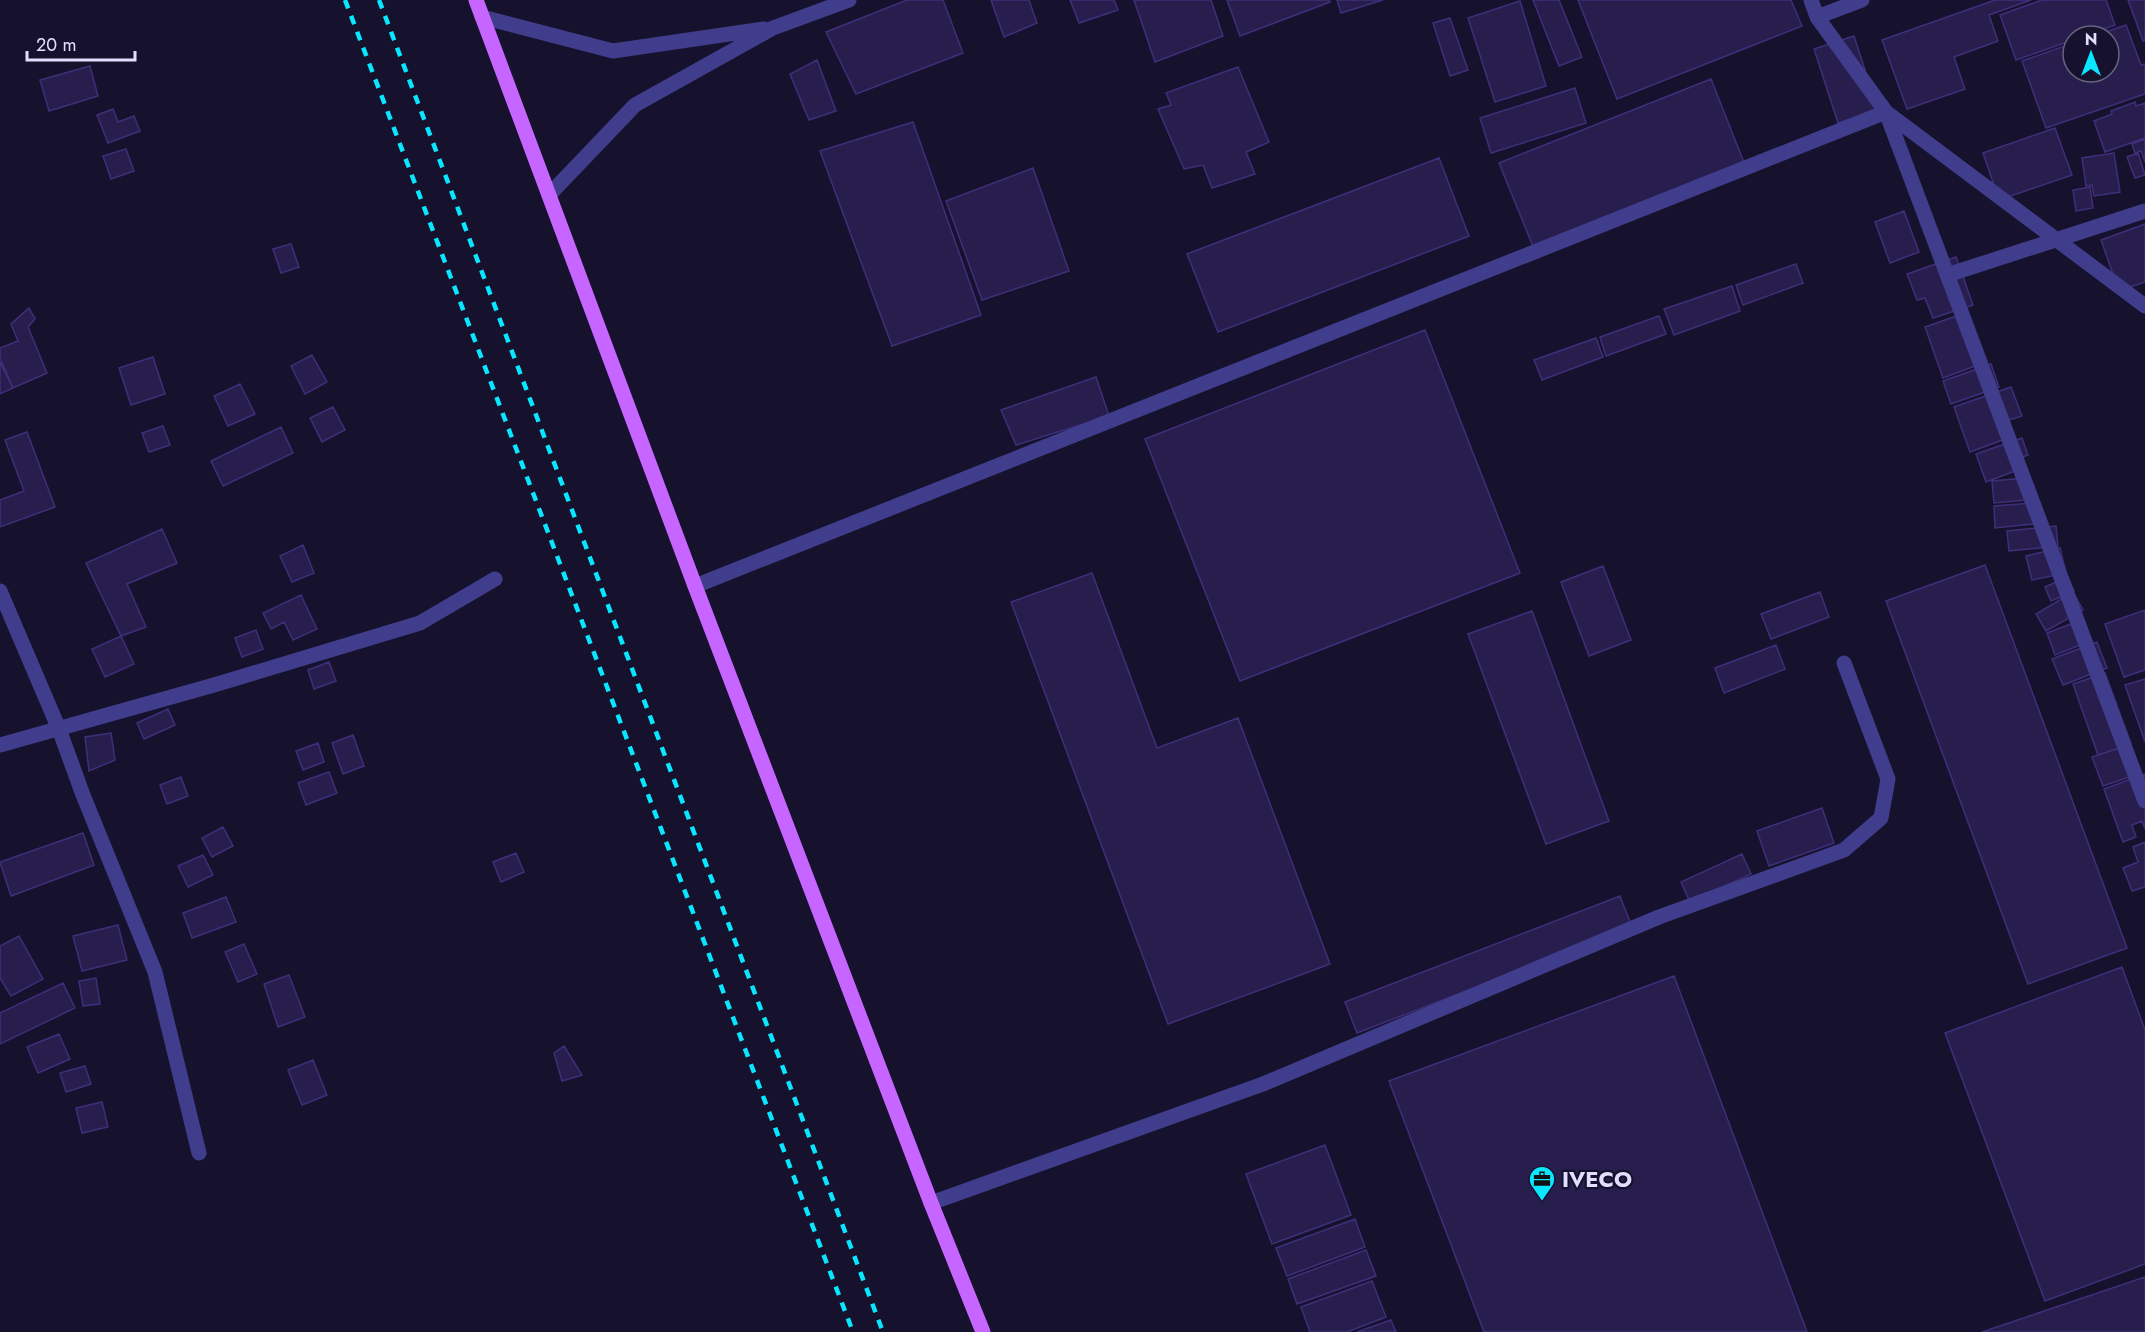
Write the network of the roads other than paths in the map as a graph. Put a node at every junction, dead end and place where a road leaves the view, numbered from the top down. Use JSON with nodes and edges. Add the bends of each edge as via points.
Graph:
{"nodes":[{"id":1,"x":476,"y":0,"type":"edge"},
{"id":2,"x":849,"y":0,"type":"edge"},
{"id":3,"x":1811,"y":0,"type":"edge"},
{"id":4,"x":1862,"y":0,"type":"edge"},
{"id":5,"x":482,"y":17,"type":"junction"},
{"id":6,"x":1817,"y":17,"type":"junction"},
{"id":7,"x":773,"y":28,"type":"junction"},
{"id":8,"x":1886,"y":112,"type":"junction"},
{"id":9,"x":549,"y":195,"type":"junction"},
{"id":10,"x":2145,"y":211,"type":"edge"},
{"id":11,"x":2057,"y":240,"type":"junction"},
{"id":12,"x":1947,"y":275,"type":"junction"},
{"id":13,"x":2145,"y":306,"type":"edge"},
{"id":14,"x":495,"y":579,"type":"dead end"},
{"id":15,"x":695,"y":586,"type":"junction"},
{"id":16,"x":0,"y":591,"type":"edge"},
{"id":17,"x":1844,"y":663,"type":"dead end"},
{"id":18,"x":59,"y":729,"type":"junction"},
{"id":19,"x":0,"y":745,"type":"edge"},
{"id":20,"x":2145,"y":801,"type":"edge"},
{"id":21,"x":199,"y":1153,"type":"dead end"},
{"id":22,"x":931,"y":1203,"type":"junction"},
{"id":23,"x":983,"y":1332,"type":"edge"}],
"edges":[{"from":1,"to":5,"type":"main road"},
{"from":2,"to":7,"type":"street"},
{"from":3,"to":6,"type":"street"},
{"from":4,"to":6,"type":"street"},
{"from":5,"to":7,"type":"street","via":[[613,51]]},
{"from":5,"to":9,"type":"main road"},
{"from":6,"to":8,"type":"street"},
{"from":7,"to":9,"type":"street","via":[[635,105]]},
{"from":8,"to":11,"type":"street"},
{"from":8,"to":12,"type":"street"},
{"from":8,"to":15,"type":"street"},
{"from":9,"to":15,"type":"main road"},
{"from":10,"to":11,"type":"street"},
{"from":11,"to":12,"type":"street"},
{"from":11,"to":13,"type":"street"},
{"from":12,"to":20,"type":"street"},
{"from":14,"to":18,"type":"street","via":[[420,623]]},
{"from":15,"to":22,"type":"main road"},
{"from":16,"to":18,"type":"street"},
{"from":17,"to":22,"type":"street","via":[[1888,779],[1881,818],[1844,850],[1659,917],[1263,1084]]},
{"from":18,"to":19,"type":"street"},
{"from":18,"to":21,"type":"street","via":[[155,972]]},
{"from":22,"to":23,"type":"main road"}]}
